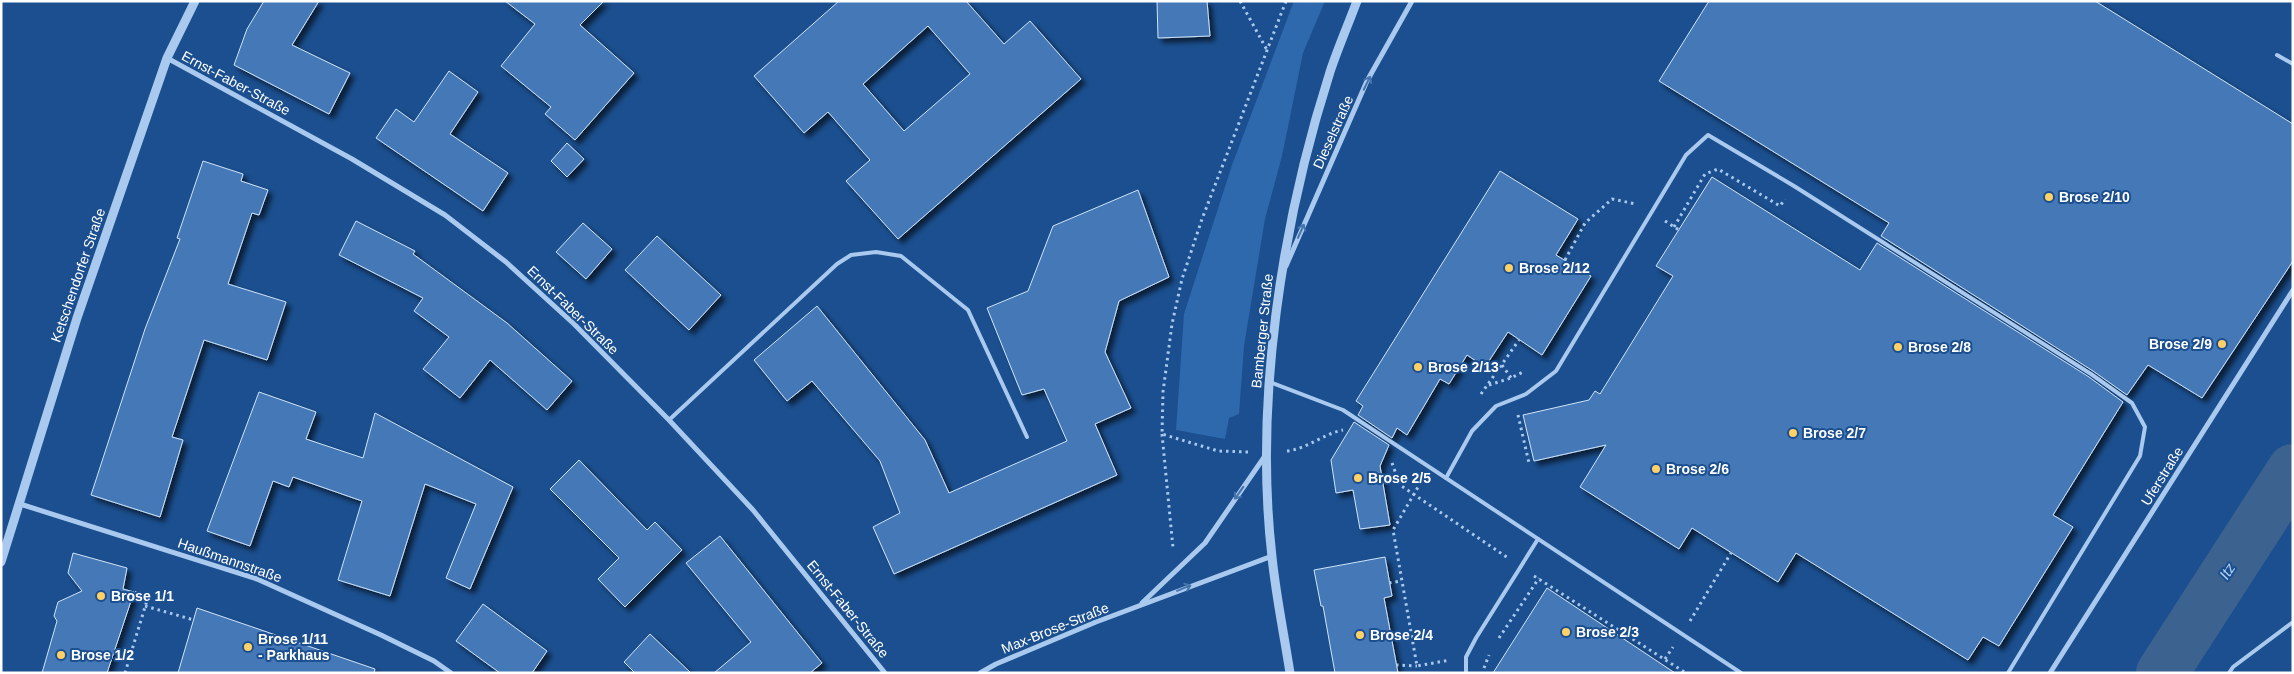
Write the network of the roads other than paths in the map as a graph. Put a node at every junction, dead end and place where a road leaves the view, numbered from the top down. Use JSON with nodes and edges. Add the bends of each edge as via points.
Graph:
{"nodes":[{"id":1,"x":195,"y":1,"type":"edge"},
{"id":2,"x":1357,"y":1,"type":"edge"},
{"id":3,"x":1412,"y":1,"type":"edge"},
{"id":4,"x":2277,"y":54,"type":"dead end"},
{"id":5,"x":167,"y":58,"type":"junction"},
{"id":6,"x":2293,"y":64,"type":"edge"},
{"id":7,"x":1282,"y":276,"type":"junction"},
{"id":8,"x":2293,"y":290,"type":"edge"},
{"id":9,"x":1270,"y":381,"type":"junction"},
{"id":10,"x":669,"y":420,"type":"junction"},
{"id":11,"x":1027,"y":438,"type":"dead end"},
{"id":12,"x":1267,"y":452,"type":"junction"},
{"id":13,"x":1446,"y":478,"type":"junction"},
{"id":14,"x":20,"y":504,"type":"junction"},
{"id":15,"x":1538,"y":539,"type":"junction"},
{"id":16,"x":1272,"y":556,"type":"junction"},
{"id":17,"x":1,"y":562,"type":"edge"},
{"id":18,"x":1139,"y":606,"type":"junction"},
{"id":19,"x":2293,"y":622,"type":"edge"},
{"id":20,"x":451,"y":673,"type":"edge"},
{"id":21,"x":885,"y":673,"type":"edge"},
{"id":22,"x":980,"y":673,"type":"edge"},
{"id":23,"x":1290,"y":673,"type":"edge"},
{"id":24,"x":1466,"y":673,"type":"edge"},
{"id":25,"x":1741,"y":673,"type":"edge"},
{"id":26,"x":2008,"y":673,"type":"edge"},
{"id":27,"x":2050,"y":673,"type":"edge"},
{"id":28,"x":2229,"y":673,"type":"edge"}],
"edges":[{"from":1,"to":5,"type":"street","name":"Ketschendorfer Straße"},
{"from":2,"to":7,"type":"street","name":"Bamberger Straße","via":[[1330,70],[1304,161]]},
{"from":7,"to":3,"type":"street","name":"Dieselstraße","one_way":true,"via":[[1367,81]]},
{"from":4,"to":6,"type":"lane"},
{"from":5,"to":10,"type":"street","name":"Ernst-Faber-Straße","via":[[352,159],[445,215],[506,262],[574,324]]},
{"from":5,"to":14,"type":"street","name":"Ketschendorfer Straße","via":[[77,318]]},
{"from":7,"to":9,"type":"street","name":"Bamberger Straße"},
{"from":8,"to":27,"type":"street","name":"Uferstraße"},
{"from":9,"to":12,"type":"street","name":"Bamberger Straße"},
{"from":9,"to":13,"type":"lane","via":[[1343,410]]},
{"from":10,"to":11,"type":"lane","via":[[837,264],[851,255],[876,252],[901,256],[968,310]]},
{"from":10,"to":21,"type":"street","name":"Ernst-Faber-Straße","via":[[754,510]]},
{"from":12,"to":16,"type":"street","name":"Bamberger Straße"},
{"from":12,"to":18,"type":"street","name":"Max-Brose-Straße","one_way":true,"via":[[1205,543]]},
{"from":13,"to":15,"type":"lane"},
{"from":13,"to":26,"type":"lane","via":[[1472,431],[1496,406],[1526,394],[1556,371],[1686,155],[1708,135],[1794,186],[2132,403],[2145,427],[2140,456]]},
{"from":14,"to":17,"type":"street","name":"Ketschendorfer Straße"},
{"from":14,"to":20,"type":"street","name":"Haußmannstraße","via":[[258,579],[381,635]]},
{"from":15,"to":24,"type":"lane","via":[[1476,638],[1466,658]]},
{"from":15,"to":25,"type":"lane"},
{"from":18,"to":16,"type":"street","name":"Max-Brose-Straße","one_way":true},
{"from":16,"to":23,"type":"street","name":"Bamberger Straße"},
{"from":18,"to":22,"type":"street","name":"Max-Brose-Straße"},
{"from":19,"to":28,"type":"lane"}]}
